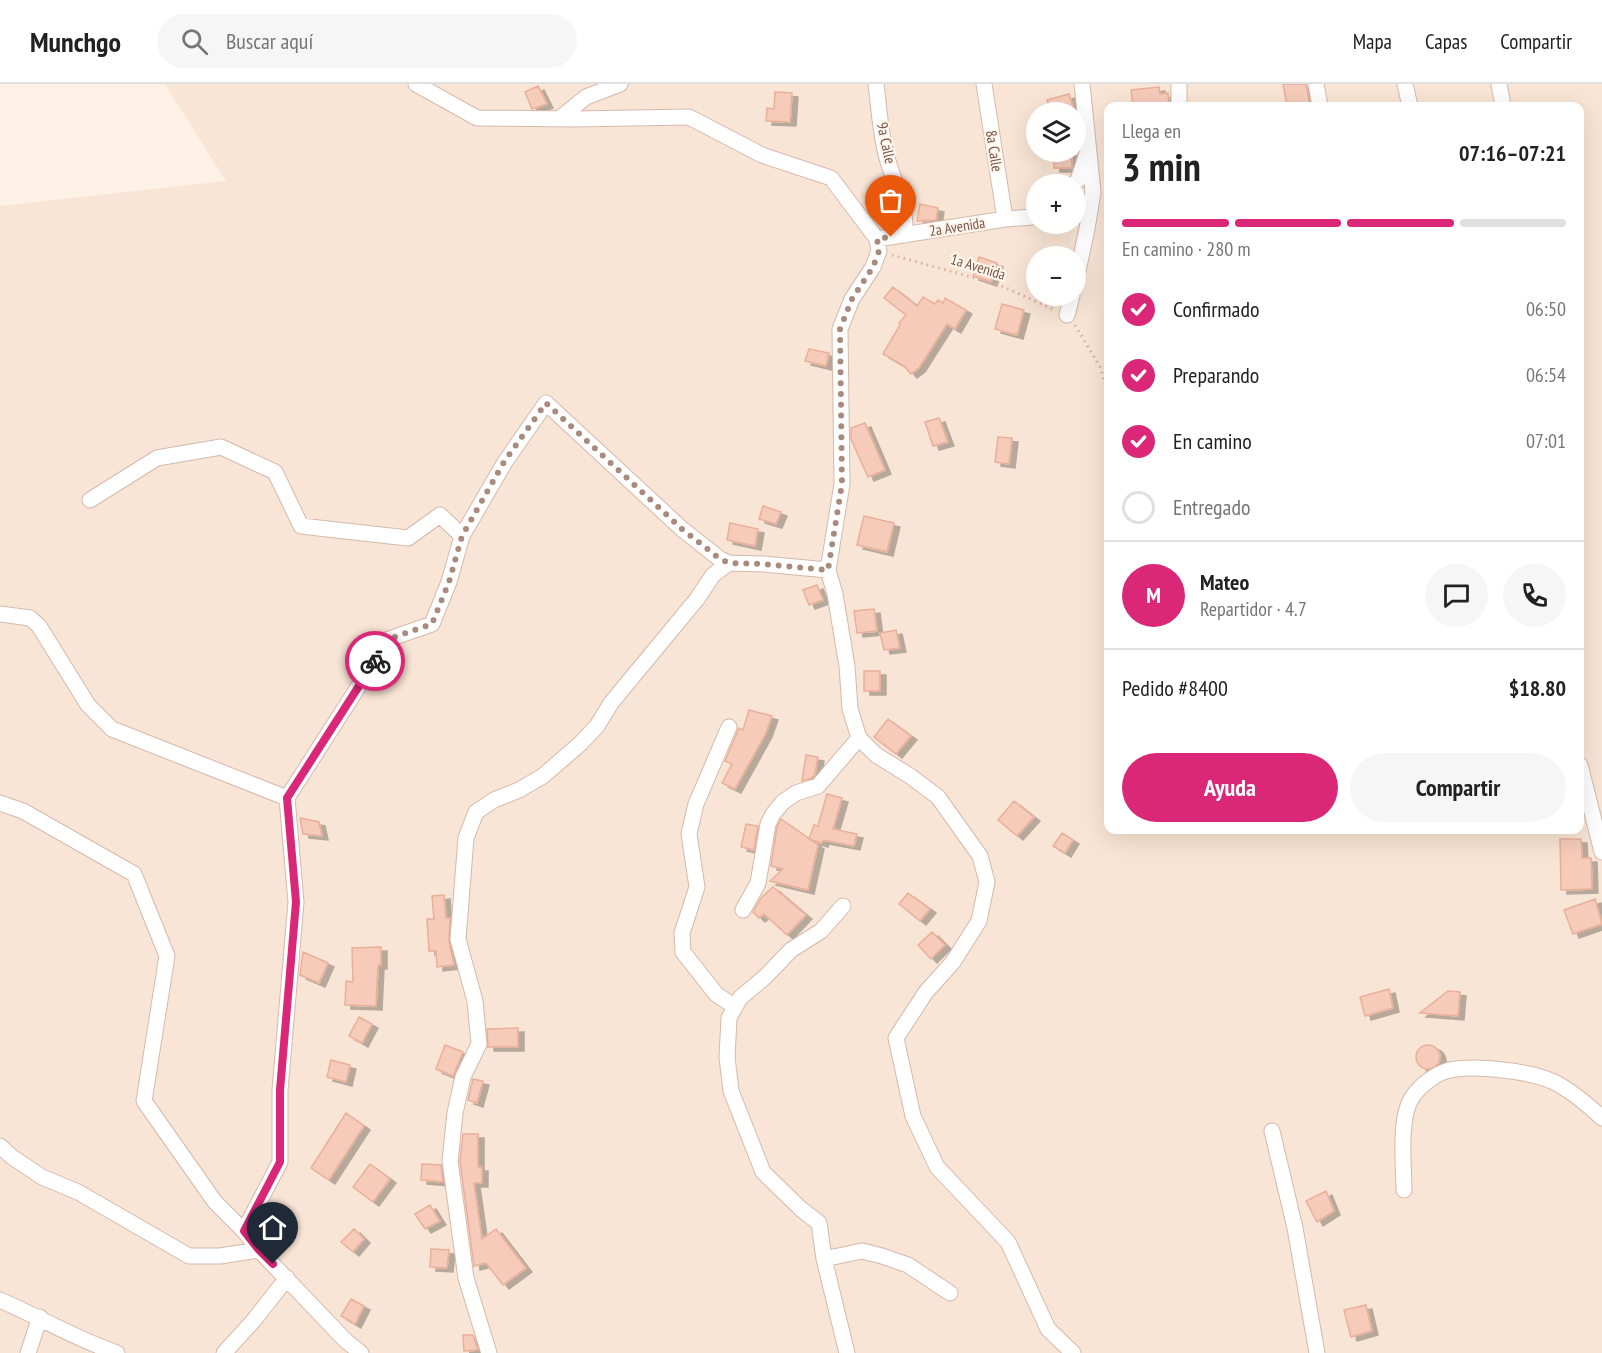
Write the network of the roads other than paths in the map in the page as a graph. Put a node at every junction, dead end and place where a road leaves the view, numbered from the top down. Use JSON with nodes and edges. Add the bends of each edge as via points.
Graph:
{"nodes":[{"id":1,"x":416,"y":84,"type":"edge"},
{"id":2,"x":620,"y":84,"type":"edge"},
{"id":3,"x":876,"y":84,"type":"edge"},
{"id":4,"x":984,"y":84,"type":"edge"},
{"id":5,"x":1082,"y":84,"type":"edge"},
{"id":6,"x":1179,"y":84,"type":"edge"},
{"id":7,"x":1316,"y":84,"type":"edge"},
{"id":8,"x":1405,"y":84,"type":"edge"},
{"id":9,"x":1499,"y":84,"type":"edge"},
{"id":10,"x":1502,"y":100,"type":"dead end"},
{"id":11,"x":1179,"y":102,"type":"edge"},
{"id":12,"x":1319,"y":102,"type":"edge"},
{"id":13,"x":1409,"y":102,"type":"edge"},
{"id":14,"x":560,"y":119,"type":"junction"},
{"id":15,"x":1089,"y":147,"type":"junction"},
{"id":16,"x":1080,"y":174,"type":"edge"},
{"id":17,"x":1026,"y":217,"type":"edge"},
{"id":18,"x":1005,"y":219,"type":"junction"},
{"id":19,"x":905,"y":235,"type":"junction"},
{"id":20,"x":878,"y":245,"type":"junction"},
{"id":21,"x":1083,"y":246,"type":"edge"},
{"id":22,"x":1069,"y":306,"type":"edge"},
{"id":23,"x":1067,"y":315,"type":"road end"},
{"id":24,"x":90,"y":500,"type":"dead end"},
{"id":25,"x":462,"y":536,"type":"junction"},
{"id":26,"x":729,"y":563,"type":"junction"},
{"id":27,"x":828,"y":570,"type":"junction"},
{"id":28,"x":0,"y":614,"type":"edge"},
{"id":29,"x":729,"y":727,"type":"dead end"},
{"id":30,"x":859,"y":738,"type":"junction"},
{"id":31,"x":1584,"y":781,"type":"edge"},
{"id":32,"x":287,"y":798,"type":"junction"},
{"id":33,"x":0,"y":802,"type":"edge"},
{"id":34,"x":1602,"y":852,"type":"edge"},
{"id":35,"x":843,"y":906,"type":"dead end"},
{"id":36,"x":743,"y":910,"type":"dead end"},
{"id":37,"x":735,"y":1007,"type":"junction"},
{"id":38,"x":1602,"y":1118,"type":"edge"},
{"id":39,"x":1272,"y":1131,"type":"dead end"},
{"id":40,"x":0,"y":1146,"type":"edge"},
{"id":41,"x":1404,"y":1190,"type":"dead end"},
{"id":42,"x":244,"y":1231,"type":"junction"},
{"id":43,"x":259,"y":1250,"type":"junction"},
{"id":44,"x":824,"y":1259,"type":"junction"},
{"id":45,"x":287,"y":1278,"type":"junction"},
{"id":46,"x":950,"y":1293,"type":"dead end"},
{"id":47,"x":0,"y":1300,"type":"edge"},
{"id":48,"x":40,"y":1317,"type":"junction"},
{"id":49,"x":28,"y":1353,"type":"edge"},
{"id":50,"x":117,"y":1353,"type":"edge"},
{"id":51,"x":224,"y":1353,"type":"edge"},
{"id":52,"x":361,"y":1353,"type":"edge"},
{"id":53,"x":489,"y":1353,"type":"edge"},
{"id":54,"x":848,"y":1353,"type":"edge"},
{"id":55,"x":1073,"y":1353,"type":"edge"},
{"id":56,"x":1317,"y":1353,"type":"edge"}],
"edges":[{"from":1,"to":14,"type":"street","via":[[477,118]]},
{"from":2,"to":14,"type":"street","via":[[586,97]]},
{"from":3,"to":19,"type":"street","name":"9a Calle","via":[[886,154],[906,219]]},
{"from":4,"to":18,"type":"street","name":"8a Calle"},
{"from":5,"to":15,"type":"street"},
{"from":6,"to":11,"type":"street"},
{"from":7,"to":12,"type":"street"},
{"from":8,"to":13,"type":"street"},
{"from":9,"to":10,"type":"street"},
{"from":14,"to":20,"type":"street","via":[[689,117],[762,155],[831,178]]},
{"from":15,"to":16,"type":"street"},
{"from":15,"to":21,"type":"street","via":[[1092,192]]},
{"from":17,"to":18,"type":"street","name":"2a Avenida"},
{"from":18,"to":19,"type":"street","name":"2a Avenida"},
{"from":19,"to":20,"type":"street","name":"2a Avenida"},
{"from":20,"to":27,"type":"street","via":[[873,267],[852,299],[840,329],[842,484]]},
{"from":22,"to":23,"type":"street"},
{"from":24,"to":25,"type":"street","via":[[158,458],[221,447],[275,472],[301,526],[408,538],[440,515]]},
{"from":25,"to":26,"type":"street","via":[[504,462],[546,403],[682,529]]},
{"from":25,"to":32,"type":"street","via":[[432,624],[389,639]]},
{"from":26,"to":27,"type":"street"},
{"from":26,"to":53,"type":"street","via":[[713,575],[581,743],[543,776],[476,812],[466,838],[458,939],[475,1001],[479,1044],[463,1077],[450,1161],[466,1278]]},
{"from":27,"to":30,"type":"street","via":[[847,666],[850,709]]},
{"from":28,"to":32,"type":"street","via":[[30,618],[39,626],[88,705],[112,729]]},
{"from":29,"to":37,"type":"street","via":[[696,804],[689,834],[697,887],[682,933],[683,952],[716,994]]},
{"from":30,"to":36,"type":"street","via":[[818,786],[796,793],[773,814],[766,832],[758,883]]},
{"from":30,"to":55,"type":"street","via":[[876,755],[938,797],[980,856],[987,882],[980,921],[896,1038],[913,1116],[937,1167],[1008,1242],[1048,1329]]},
{"from":31,"to":34,"type":"street"},
{"from":32,"to":42,"type":"street","via":[[296,902],[280,1090],[280,1162]]},
{"from":33,"to":42,"type":"street","via":[[134,874],[167,956],[144,1101],[215,1202]]},
{"from":35,"to":37,"type":"street","via":[[821,932],[791,950]]},
{"from":37,"to":44,"type":"street","via":[[729,1018],[731,1091],[763,1172],[819,1223]]},
{"from":38,"to":41,"type":"street","via":[[1553,1081],[1526,1072],[1446,1071],[1412,1096],[1403,1120]]},
{"from":39,"to":56,"type":"street","via":[[1295,1228]]},
{"from":40,"to":43,"type":"street","via":[[42,1177],[78,1192],[189,1256]]},
{"from":42,"to":43,"type":"street"},
{"from":43,"to":45,"type":"street"},
{"from":44,"to":46,"type":"street","via":[[862,1251],[908,1265]]},
{"from":44,"to":54,"type":"street"},
{"from":45,"to":51,"type":"street"},
{"from":45,"to":52,"type":"street"},
{"from":47,"to":48,"type":"street"},
{"from":48,"to":49,"type":"street"},
{"from":48,"to":50,"type":"street","via":[[90,1344]]}]}
